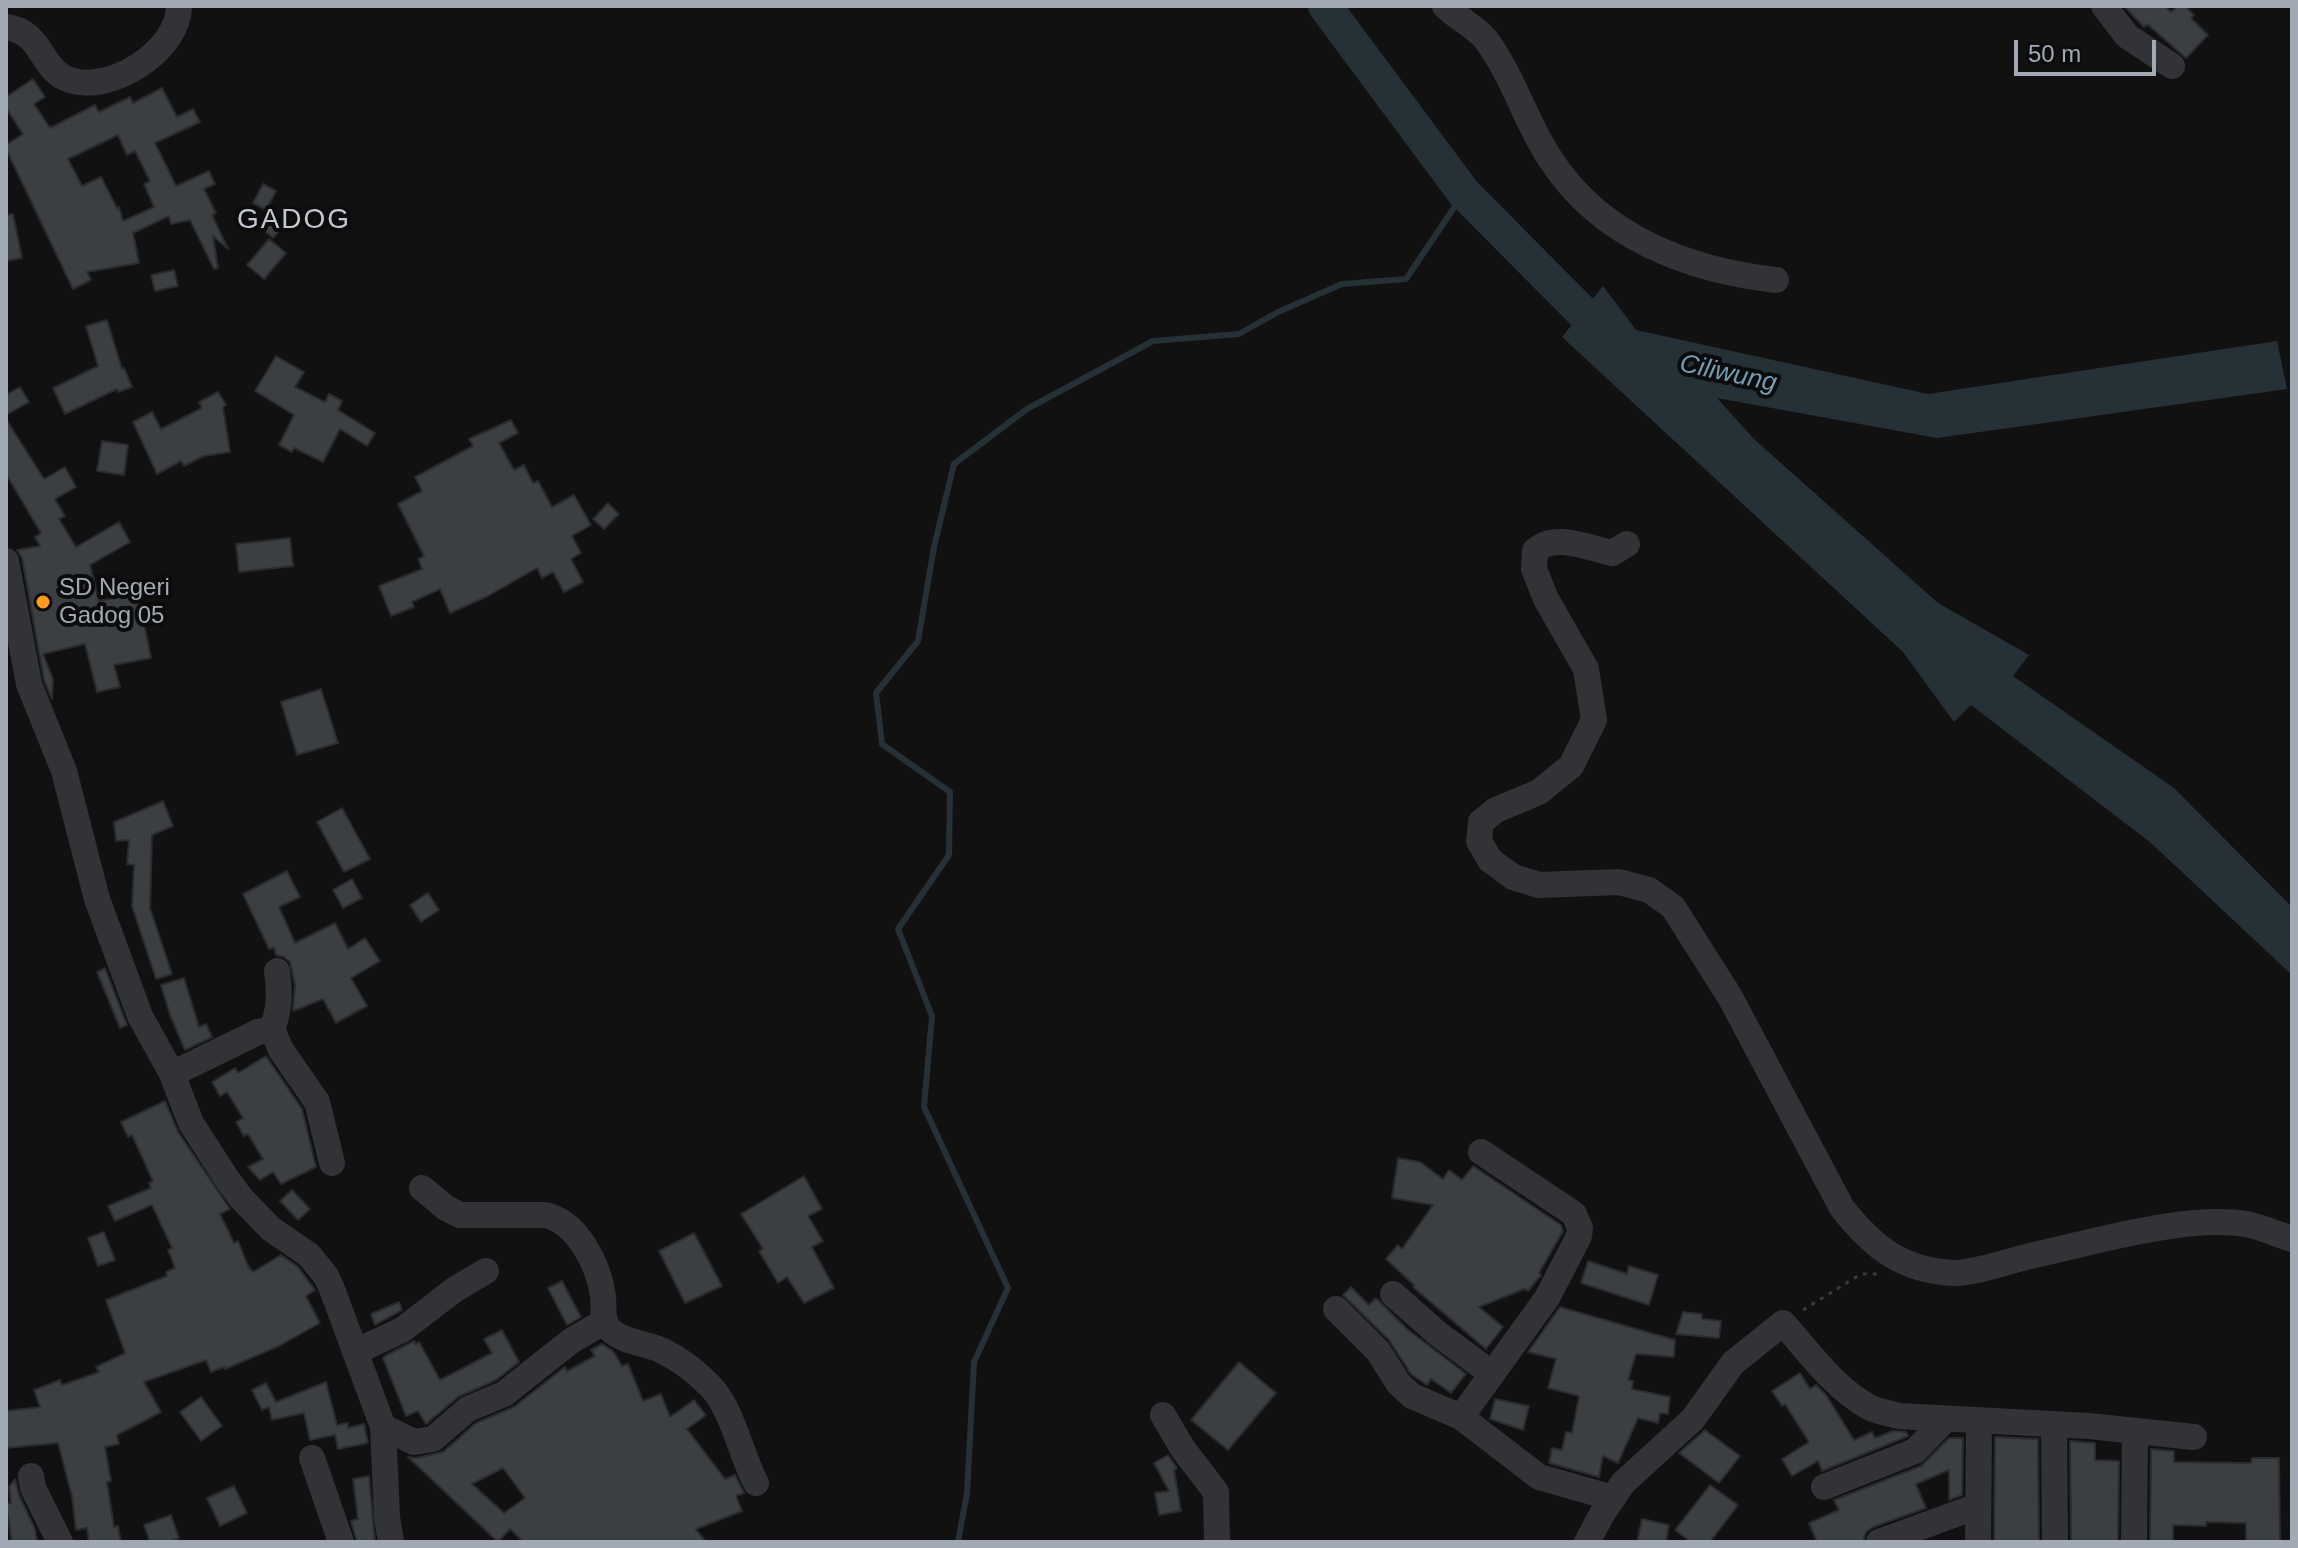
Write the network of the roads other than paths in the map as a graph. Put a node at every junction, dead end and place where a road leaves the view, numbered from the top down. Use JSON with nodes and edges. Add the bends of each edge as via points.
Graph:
{"nodes":[{"id":1,"x":179,"y":6,"type":"edge"},
{"id":2,"x":1445,"y":6,"type":"edge"},
{"id":3,"x":2104,"y":6,"type":"edge"},
{"id":4,"x":6,"y":27,"type":"edge"},
{"id":5,"x":2172,"y":66,"type":"dead end"},
{"id":6,"x":1776,"y":280,"type":"dead end"},
{"id":7,"x":1627,"y":544,"type":"dead end"},
{"id":8,"x":6,"y":561,"type":"edge"},
{"id":9,"x":277,"y":971,"type":"dead end"},
{"id":10,"x":272,"y":1029,"type":"junction"},
{"id":11,"x":172,"y":1074,"type":"junction"},
{"id":12,"x":1481,"y":1152,"type":"dead end"},
{"id":13,"x":332,"y":1163,"type":"dead end"},
{"id":14,"x":422,"y":1188,"type":"dead end"},
{"id":15,"x":2292,"y":1239,"type":"edge"},
{"id":16,"x":486,"y":1271,"type":"dead end"},
{"id":17,"x":1393,"y":1294,"type":"dead end"},
{"id":18,"x":1336,"y":1309,"type":"dead end"},
{"id":19,"x":605,"y":1321,"type":"junction"},
{"id":20,"x":355,"y":1352,"type":"junction"},
{"id":21,"x":1492,"y":1374,"type":"junction"},
{"id":22,"x":1163,"y":1415,"type":"dead end"},
{"id":23,"x":1461,"y":1417,"type":"junction"},
{"id":24,"x":1946,"y":1419,"type":"junction"},
{"id":25,"x":1979,"y":1421,"type":"junction"},
{"id":26,"x":2054,"y":1425,"type":"junction"},
{"id":27,"x":383,"y":1427,"type":"junction"},
{"id":28,"x":2135,"y":1431,"type":"junction"},
{"id":29,"x":2194,"y":1437,"type":"dead end"},
{"id":30,"x":312,"y":1458,"type":"dead end"},
{"id":31,"x":31,"y":1476,"type":"dead end"},
{"id":32,"x":756,"y":1483,"type":"dead end"},
{"id":33,"x":1824,"y":1487,"type":"dead end"},
{"id":34,"x":1613,"y":1498,"type":"junction"},
{"id":35,"x":1978,"y":1506,"type":"junction"},
{"id":36,"x":60,"y":1542,"type":"edge"},
{"id":37,"x":341,"y":1542,"type":"edge"},
{"id":38,"x":391,"y":1542,"type":"edge"},
{"id":39,"x":1217,"y":1542,"type":"edge"},
{"id":40,"x":1587,"y":1542,"type":"edge"},
{"id":41,"x":1879,"y":1542,"type":"edge"},
{"id":42,"x":1978,"y":1542,"type":"edge"},
{"id":43,"x":2055,"y":1542,"type":"edge"},
{"id":44,"x":2134,"y":1542,"type":"edge"}],
"edges":[{"from":1,"to":4,"type":"street","via":[[166,41],[124,74],[98,83],[62,77],[31,37]]},
{"from":2,"to":6,"type":"street","via":[[1486,39],[1551,161],[1595,212],[1627,235],[1678,258],[1737,276]]},
{"from":3,"to":5,"type":"street","via":[[2127,36]]},
{"from":7,"to":15,"type":"street","via":[[1612,553],[1558,541],[1535,551],[1534,569],[1546,599],[1586,669],[1594,720],[1571,766],[1539,792],[1481,822],[1479,841],[1490,860],[1513,877],[1539,885],[1619,882],[1649,890],[1673,907],[1730,997],[1842,1208],[1885,1254],[1955,1274],[2123,1235],[2201,1223],[2245,1224]]},
{"from":8,"to":11,"type":"street","via":[[29,684],[70,789],[97,899],[140,1016]]},
{"from":9,"to":10,"type":"street","via":[[280,1000]]},
{"from":10,"to":11,"type":"street"},
{"from":10,"to":13,"type":"street","via":[[317,1102]]},
{"from":11,"to":20,"type":"street","via":[[191,1123],[241,1198],[326,1276]]},
{"from":12,"to":21,"type":"street","via":[[1569,1210],[1580,1228],[1547,1298]]},
{"from":14,"to":19,"type":"street","via":[[460,1215],[539,1214],[556,1219],[580,1240],[594,1262]]},
{"from":16,"to":20,"type":"street","via":[[402,1330]]},
{"from":17,"to":21,"type":"street"},
{"from":18,"to":23,"type":"street","via":[[1378,1351],[1403,1388]]},
{"from":19,"to":27,"type":"street","via":[[504,1394],[468,1409],[433,1439],[414,1442]]},
{"from":19,"to":32,"type":"street","via":[[618,1335],[672,1356],[714,1390]]},
{"from":20,"to":27,"type":"street"},
{"from":21,"to":23,"type":"street"},
{"from":22,"to":39,"type":"street","via":[[1216,1492]]},
{"from":23,"to":34,"type":"street","via":[[1539,1477]]},
{"from":24,"to":25,"type":"street"},
{"from":24,"to":33,"type":"street","via":[[1915,1451]]},
{"from":24,"to":34,"type":"street","via":[[1871,1408],[1831,1377],[1783,1323],[1733,1363],[1693,1419]]},
{"from":25,"to":26,"type":"street"},
{"from":25,"to":35,"type":"street"},
{"from":26,"to":28,"type":"street"},
{"from":26,"to":43,"type":"street"},
{"from":27,"to":38,"type":"street"},
{"from":28,"to":29,"type":"street"},
{"from":28,"to":44,"type":"street"},
{"from":30,"to":37,"type":"street"},
{"from":31,"to":36,"type":"street"},
{"from":34,"to":40,"type":"street"},
{"from":35,"to":41,"type":"street"},
{"from":35,"to":42,"type":"street"}]}
